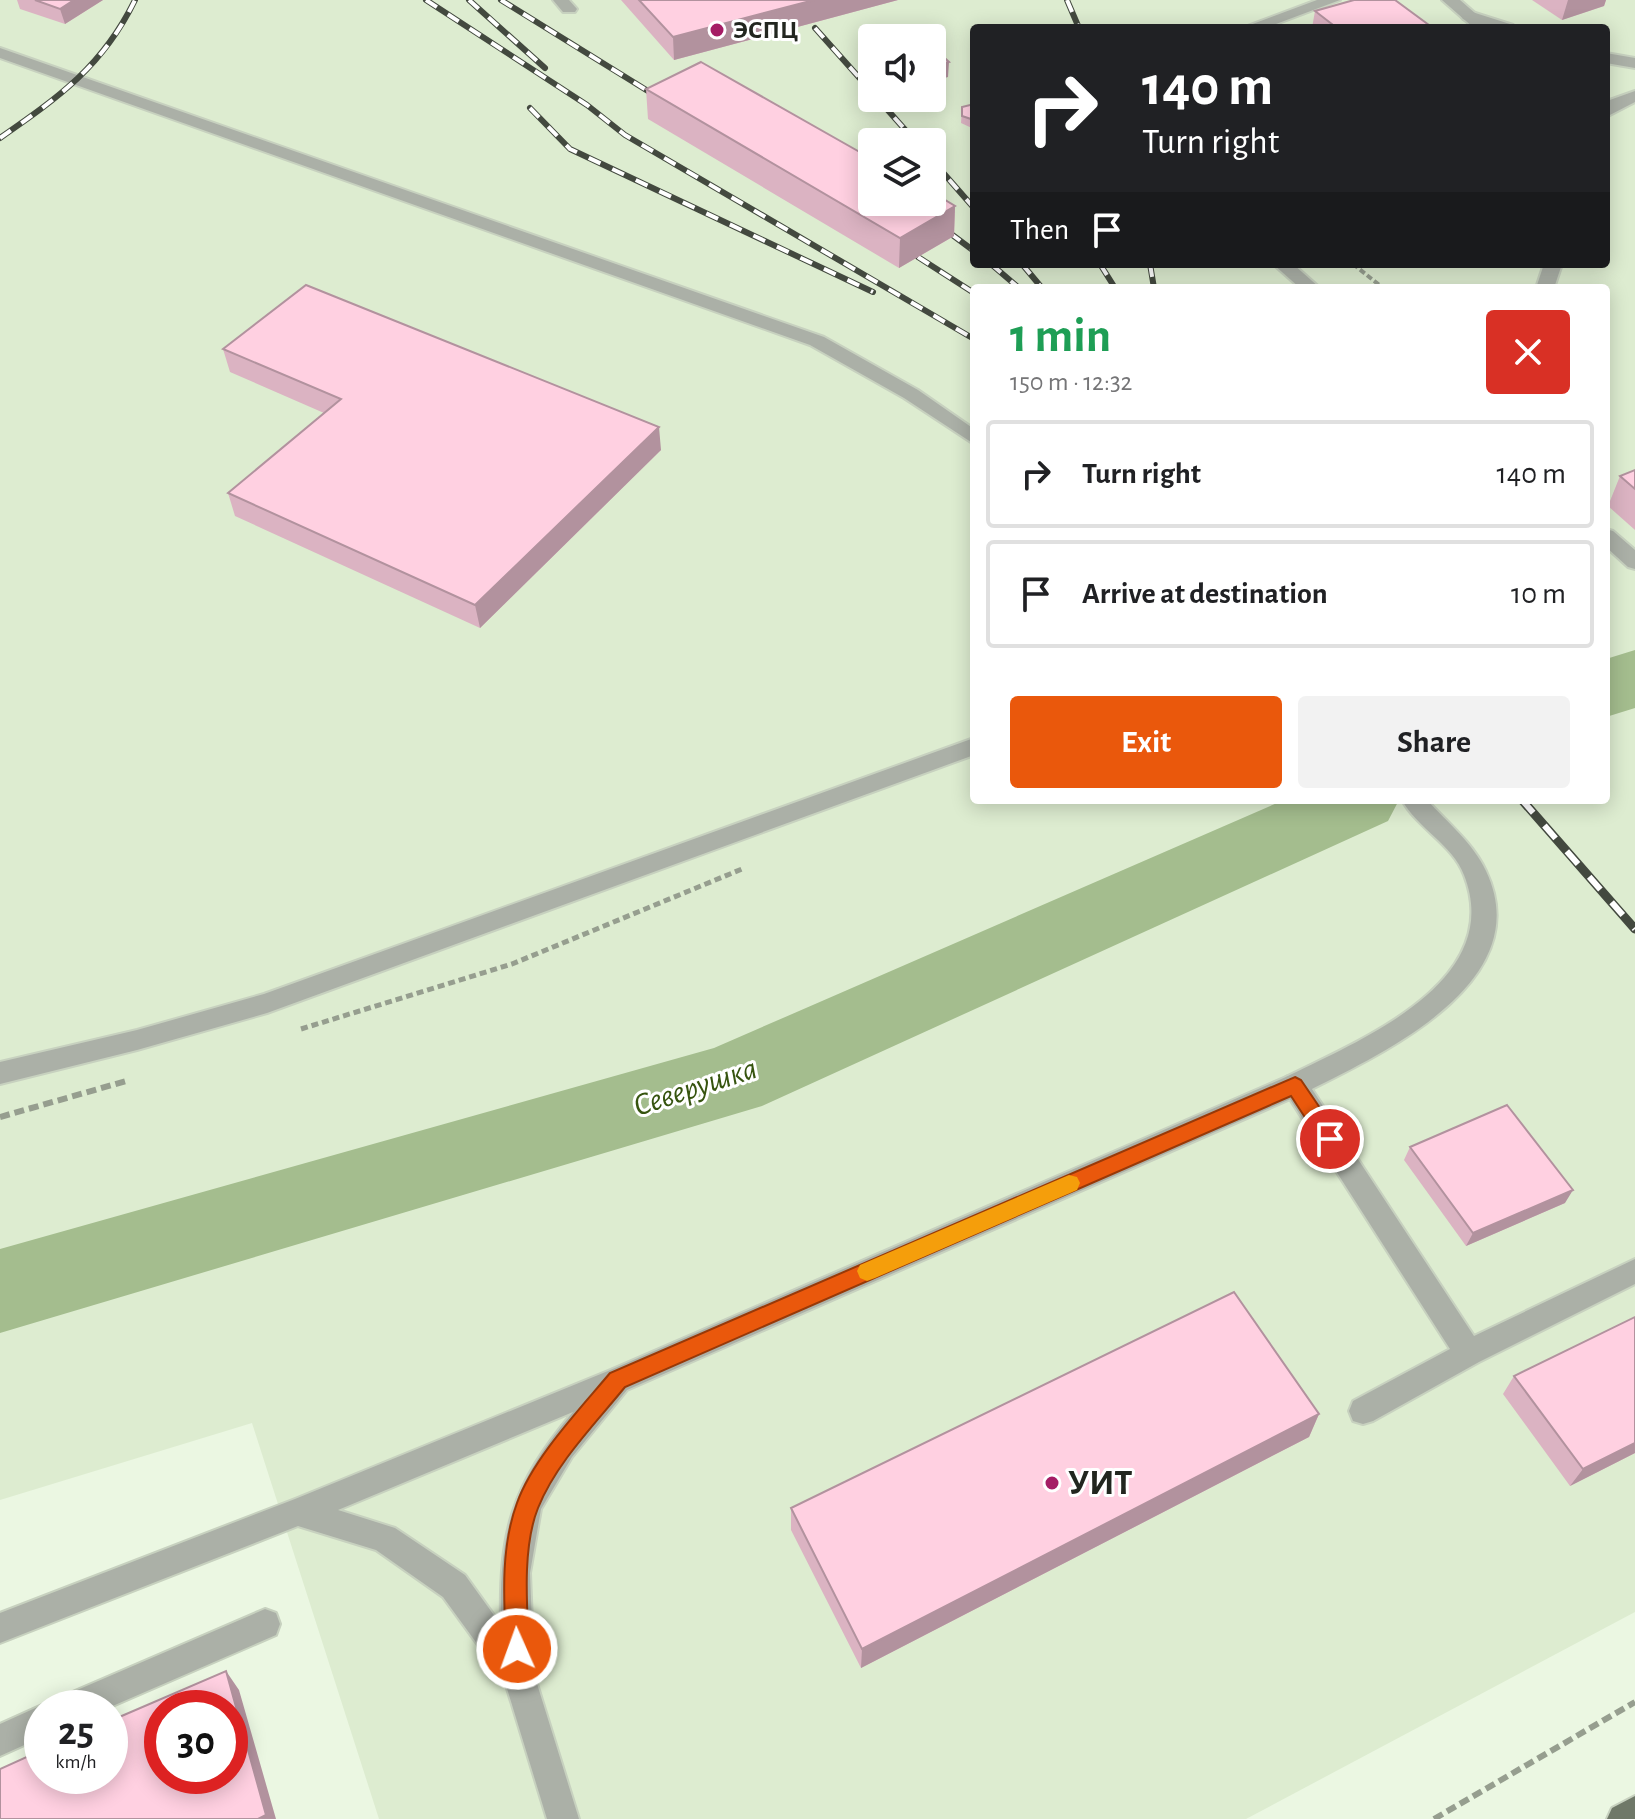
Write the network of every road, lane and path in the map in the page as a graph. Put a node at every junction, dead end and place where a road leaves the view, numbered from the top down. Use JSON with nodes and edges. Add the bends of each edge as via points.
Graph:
{"nodes":[{"id":1,"x":1332,"y":0,"type":"edge"},
{"id":2,"x":1450,"y":0,"type":"edge"},
{"id":3,"x":1469,"y":16,"type":"junction"},
{"id":4,"x":1262,"y":24,"type":"edge"},
{"id":5,"x":1479,"y":24,"type":"edge"},
{"id":6,"x":1494,"y":24,"type":"edge"},
{"id":7,"x":0,"y":53,"type":"edge"},
{"id":8,"x":1610,"y":59,"type":"edge"},
{"id":9,"x":1635,"y":63,"type":"edge"},
{"id":10,"x":1635,"y":96,"type":"edge"},
{"id":11,"x":1610,"y":108,"type":"edge"},
{"id":12,"x":1287,"y":268,"type":"edge"},
{"id":13,"x":1358,"y":268,"type":"edge"},
{"id":14,"x":1361,"y":268,"type":"edge"},
{"id":15,"x":1361,"y":271,"type":"junction"},
{"id":16,"x":1306,"y":284,"type":"edge"},
{"id":17,"x":1378,"y":284,"type":"edge"},
{"id":18,"x":970,"y":435,"type":"edge"},
{"id":19,"x":1610,"y":540,"type":"edge"},
{"id":20,"x":1635,"y":562,"type":"edge"},
{"id":21,"x":970,"y":747,"type":"edge"},
{"id":22,"x":1416,"y":804,"type":"edge"},
{"id":23,"x":4,"y":1069,"type":"edge"},
{"id":24,"x":1295,"y":1085,"type":"junction"},
{"id":25,"x":1635,"y":1271,"type":"edge"},
{"id":26,"x":1469,"y":1353,"type":"junction"},
{"id":27,"x":618,"y":1380,"type":"junction"},
{"id":28,"x":1363,"y":1411,"type":"dead end"},
{"id":29,"x":298,"y":1512,"type":"junction"},
{"id":30,"x":265,"y":1624,"type":"dead end"},
{"id":31,"x":0,"y":1628,"type":"edge"},
{"id":32,"x":518,"y":1674,"type":"junction"},
{"id":33,"x":113,"y":1690,"type":"edge"},
{"id":34,"x":1635,"y":1702,"type":"edge"},
{"id":35,"x":24,"y":1729,"type":"edge"},
{"id":36,"x":0,"y":1740,"type":"edge"},
{"id":37,"x":1635,"y":1812,"type":"edge"},
{"id":38,"x":563,"y":1819,"type":"edge"},
{"id":39,"x":1434,"y":1819,"type":"edge"},
{"id":40,"x":1623,"y":1819,"type":"edge"}],
"edges":[{"from":1,"to":4,"type":"street"},
{"from":2,"to":3,"type":"street"},
{"from":3,"to":5,"type":"street"},
{"from":3,"to":6,"type":"street"},
{"from":7,"to":18,"type":"street","via":[[817,341],[887,379]]},
{"from":8,"to":9,"type":"street"},
{"from":10,"to":11,"type":"street"},
{"from":12,"to":16,"type":"street"},
{"from":13,"to":15,"type":"path"},
{"from":14,"to":15,"type":"path"},
{"from":15,"to":17,"type":"path"},
{"from":19,"to":20,"type":"street"},
{"from":21,"to":23,"type":"street","via":[[267,1003],[137,1040]]},
{"from":22,"to":24,"type":"street","via":[[1476,872],[1486,919],[1472,964],[1433,1007]]},
{"from":24,"to":26,"type":"street"},
{"from":24,"to":27,"type":"street"},
{"from":25,"to":26,"type":"street"},
{"from":26,"to":28,"type":"street"},
{"from":27,"to":29,"type":"street"},
{"from":27,"to":32,"type":"street","via":[[562,1447],[527,1505],[515,1573]]},
{"from":29,"to":31,"type":"street"},
{"from":29,"to":32,"type":"street","via":[[384,1538],[454,1586]]},
{"from":30,"to":33,"type":"street"},
{"from":32,"to":38,"type":"street"},
{"from":34,"to":39,"type":"path"},
{"from":35,"to":36,"type":"street"},
{"from":37,"to":40,"type":"main road"}]}
